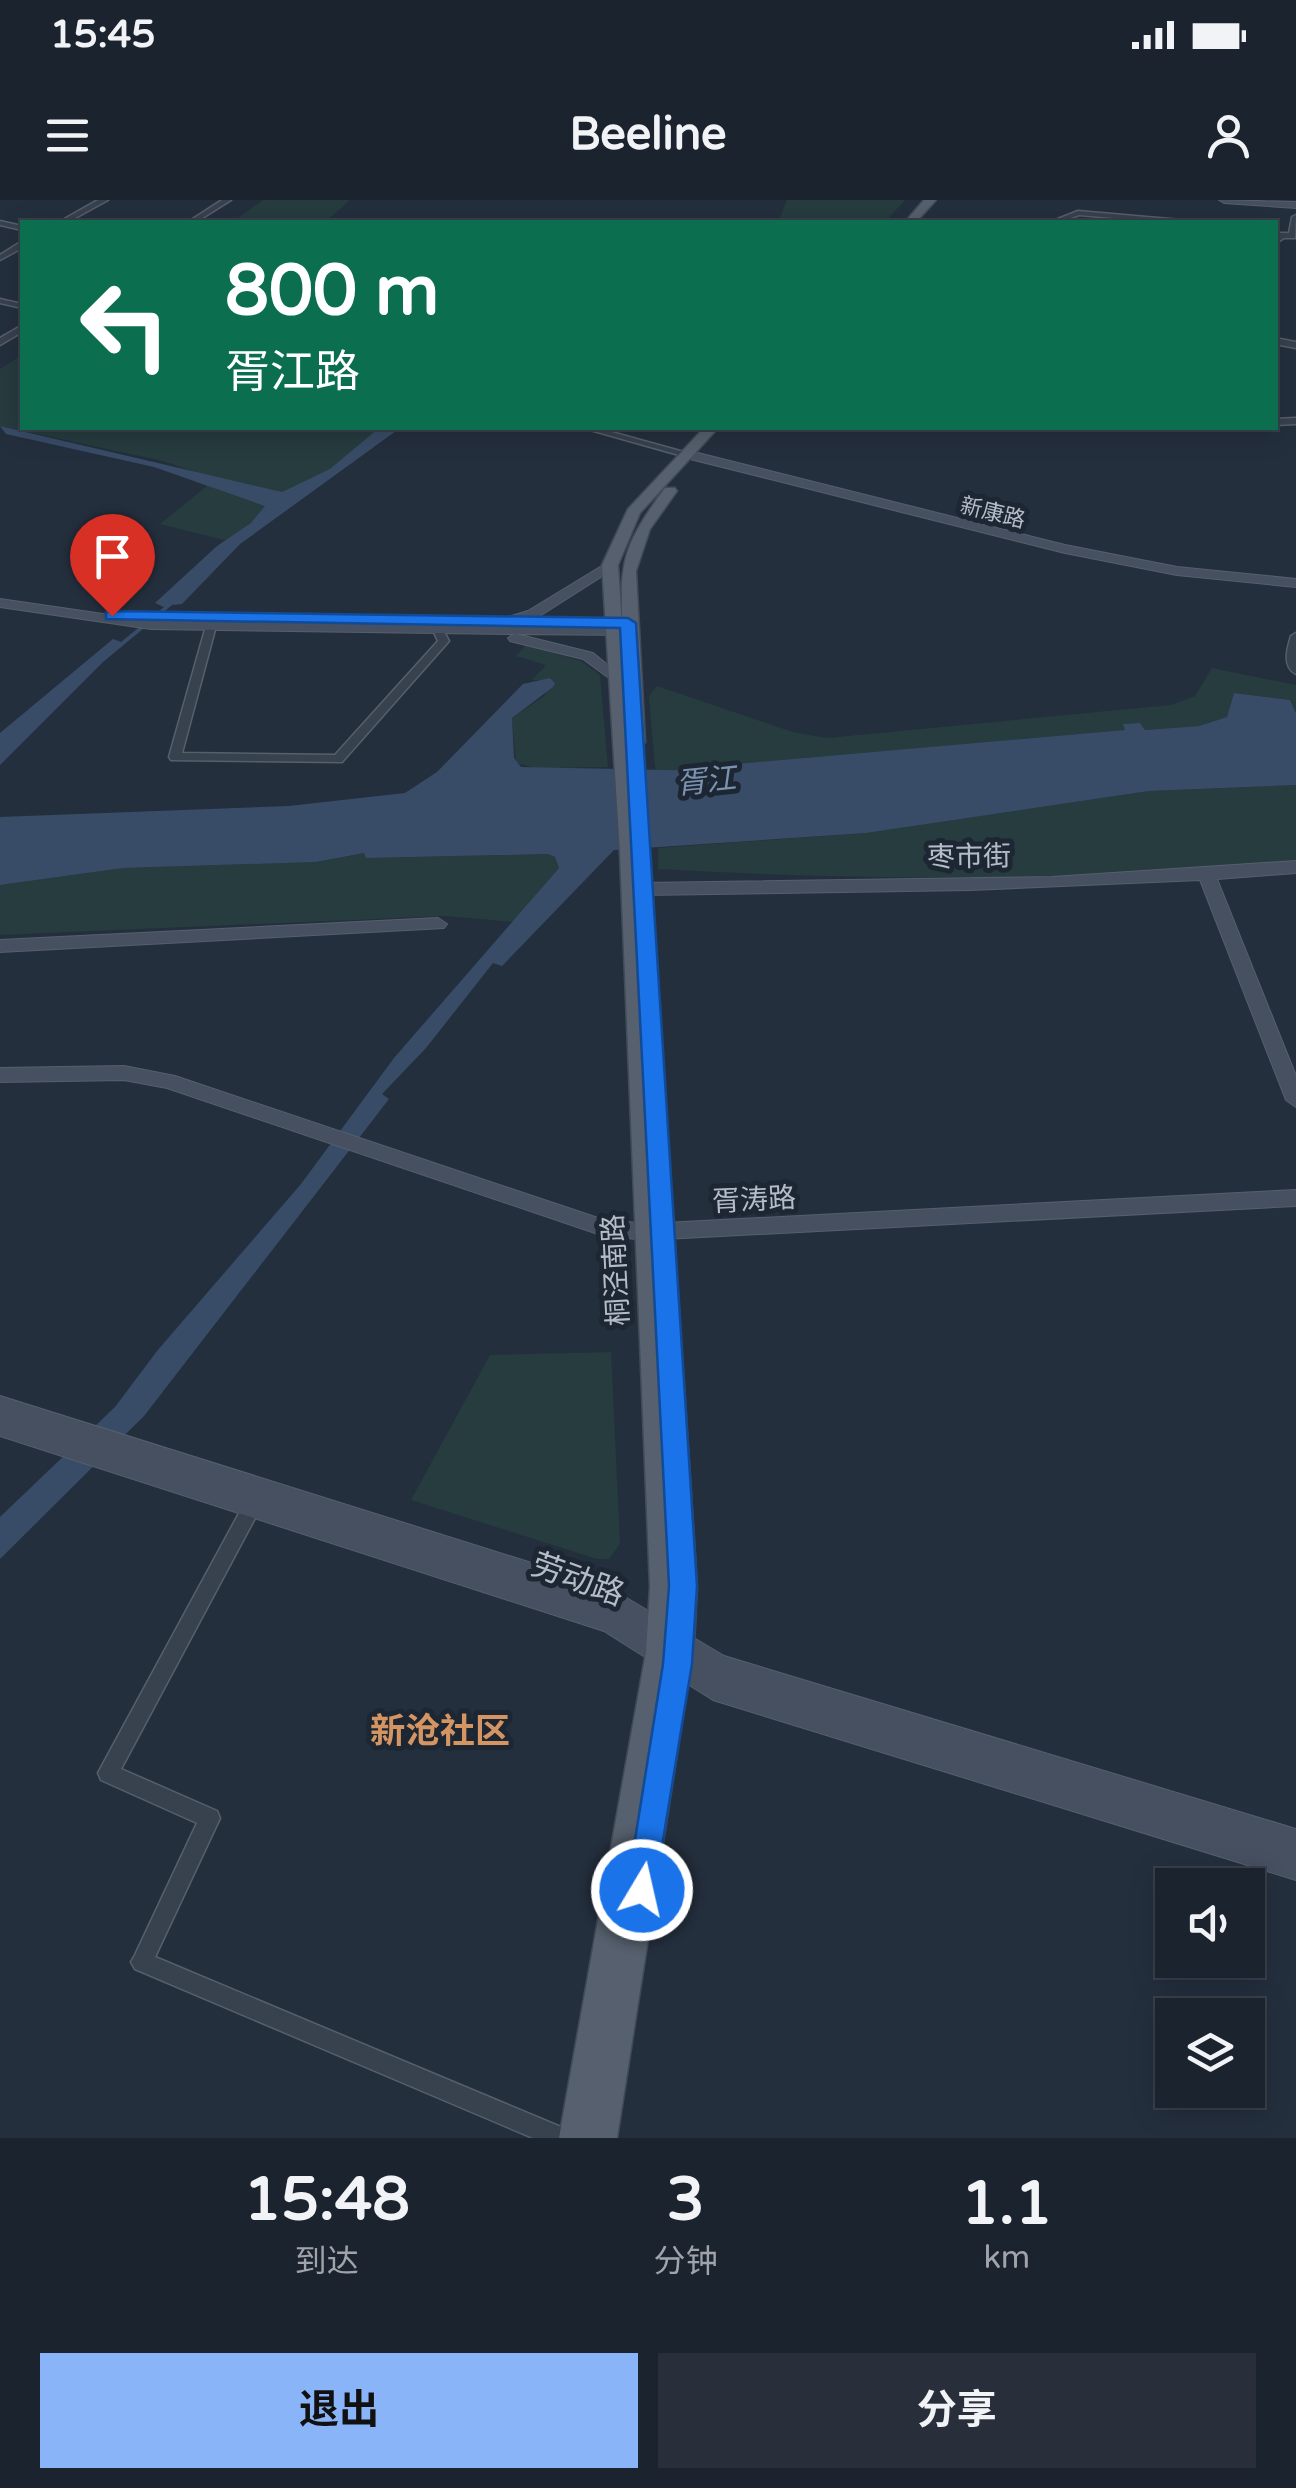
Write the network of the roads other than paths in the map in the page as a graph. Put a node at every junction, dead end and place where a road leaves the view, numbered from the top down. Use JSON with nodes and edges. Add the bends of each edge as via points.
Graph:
{"nodes":[{"id":1,"x":104,"y":200,"type":"edge"},
{"id":2,"x":227,"y":200,"type":"edge"},
{"id":3,"x":917,"y":200,"type":"edge"},
{"id":4,"x":930,"y":200,"type":"edge"},
{"id":5,"x":1153,"y":200,"type":"edge"},
{"id":6,"x":1224,"y":200,"type":"edge"},
{"id":7,"x":1268,"y":200,"type":"edge"},
{"id":8,"x":1296,"y":204,"type":"edge"},
{"id":9,"x":1296,"y":217,"type":"edge"},
{"id":10,"x":1155,"y":218,"type":"junction"},
{"id":11,"x":67,"y":220,"type":"edge"},
{"id":12,"x":195,"y":220,"type":"edge"},
{"id":13,"x":901,"y":220,"type":"edge"},
{"id":14,"x":912,"y":220,"type":"edge"},
{"id":15,"x":1059,"y":220,"type":"edge"},
{"id":16,"x":1168,"y":220,"type":"edge"},
{"id":17,"x":1278,"y":239,"type":"edge"},
{"id":18,"x":596,"y":430,"type":"edge"},
{"id":19,"x":710,"y":430,"type":"edge"},
{"id":20,"x":726,"y":430,"type":"edge"},
{"id":21,"x":694,"y":456,"type":"junction"},
{"id":22,"x":610,"y":566,"type":"junction"},
{"id":23,"x":1296,"y":582,"type":"edge"},
{"id":24,"x":0,"y":600,"type":"edge"},
{"id":25,"x":504,"y":622,"type":"junction"},
{"id":26,"x":187,"y":623,"type":"junction"},
{"id":27,"x":211,"y":626,"type":"junction"},
{"id":28,"x":621,"y":627,"type":"junction"},
{"id":29,"x":437,"y":628,"type":"junction"},
{"id":30,"x":469,"y":629,"type":"junction"},
{"id":31,"x":1296,"y":636,"type":"edge"},
{"id":32,"x":1296,"y":672,"type":"edge"},
{"id":33,"x":616,"y":679,"type":"junction"},
{"id":34,"x":630,"y":760,"type":"junction"},
{"id":35,"x":635,"y":854,"type":"junction"},
{"id":36,"x":1296,"y":867,"type":"edge"},
{"id":37,"x":1207,"y":876,"type":"junction"},
{"id":38,"x":643,"y":888,"type":"junction"},
{"id":39,"x":438,"y":924,"type":"dead end"},
{"id":40,"x":0,"y":946,"type":"edge"},
{"id":41,"x":0,"y":1076,"type":"edge"},
{"id":42,"x":1296,"y":1100,"type":"edge"},
{"id":43,"x":1296,"y":1198,"type":"edge"},
{"id":44,"x":653,"y":1232,"type":"junction"},
{"id":45,"x":0,"y":1406,"type":"edge"},
{"id":46,"x":0,"y":1426,"type":"edge"},
{"id":47,"x":76,"y":1441,"type":"junction"},
{"id":48,"x":257,"y":1496,"type":"junction"},
{"id":49,"x":670,"y":1648,"type":"junction"},
{"id":50,"x":1296,"y":1843,"type":"edge"},
{"id":51,"x":1296,"y":1866,"type":"edge"},
{"id":52,"x":560,"y":2138,"type":"edge"},
{"id":53,"x":576,"y":2138,"type":"edge"},
{"id":54,"x":600,"y":2138,"type":"edge"}],
"edges":[{"from":1,"to":11,"type":"street"},
{"from":2,"to":12,"type":"street"},
{"from":3,"to":13,"type":"main road"},
{"from":4,"to":14,"type":"main road"},
{"from":5,"to":10,"type":"street"},
{"from":6,"to":8,"type":"street"},
{"from":7,"to":8,"type":"street"},
{"from":9,"to":17,"type":"street","via":[[1292,236]]},
{"from":10,"to":15,"type":"street","via":[[1078,213]]},
{"from":10,"to":16,"type":"street"},
{"from":18,"to":21,"type":"street"},
{"from":19,"to":21,"type":"main road","name":"桐泾南路"},
{"from":20,"to":21,"type":"main road","name":"桐泾南路"},
{"from":21,"to":22,"type":"main road","name":"桐泾南路","via":[[633,512]]},
{"from":21,"to":23,"type":"street","name":"新康路","via":[[1109,558]]},
{"from":21,"to":28,"type":"main road","name":"桐泾南路","via":[[643,528],[628,571]]},
{"from":22,"to":25,"type":"street","via":[[533,614]]},
{"from":22,"to":28,"type":"main road","name":"桐泾南路"},
{"from":24,"to":26,"type":"street","via":[[95,617]]},
{"from":25,"to":26,"type":"street"},
{"from":25,"to":28,"type":"street"},
{"from":26,"to":27,"type":"street"},
{"from":27,"to":29,"type":"street"},
{"from":27,"to":29,"type":"street","via":[[174,756],[338,759],[444,640]]},
{"from":28,"to":30,"type":"street"},
{"from":28,"to":33,"type":"main road","name":"桐泾南路"},
{"from":28,"to":34,"type":"main road","name":"桐泾南路"},
{"from":29,"to":30,"type":"street"},
{"from":30,"to":33,"type":"street","via":[[580,654]]},
{"from":31,"to":32,"type":"street"},
{"from":33,"to":34,"type":"main road","name":"桐泾南路"},
{"from":34,"to":35,"type":"main road","name":"桐泾南路"},
{"from":35,"to":38,"type":"main road","name":"桐泾南路"},
{"from":35,"to":44,"type":"main road","name":"桐泾南路"},
{"from":36,"to":37,"type":"street","name":"枣市街"},
{"from":37,"to":38,"type":"street","name":"枣市街"},
{"from":37,"to":42,"type":"street"},
{"from":38,"to":44,"type":"main road","name":"桐泾南路"},
{"from":39,"to":40,"type":"street"},
{"from":41,"to":44,"type":"street","name":"胥涛路","via":[[168,1080],[601,1227]]},
{"from":43,"to":44,"type":"street","name":"胥涛路"},
{"from":44,"to":49,"type":"main road","name":"桐泾南路"},
{"from":45,"to":47,"type":"street","name":"劳动路"},
{"from":46,"to":47,"type":"street","name":"劳动路"},
{"from":47,"to":48,"type":"street","name":"劳动路"},
{"from":48,"to":49,"type":"street","name":"劳动路","via":[[611,1620]]},
{"from":48,"to":52,"type":"street","via":[[108,1773],[210,1818],[142,1962]]},
{"from":49,"to":50,"type":"street","name":"劳动路"},
{"from":49,"to":51,"type":"street","name":"劳动路","via":[[713,1687]]},
{"from":49,"to":53,"type":"main road","name":"桐泾南路"},
{"from":49,"to":54,"type":"main road","name":"桐泾南路"}]}
